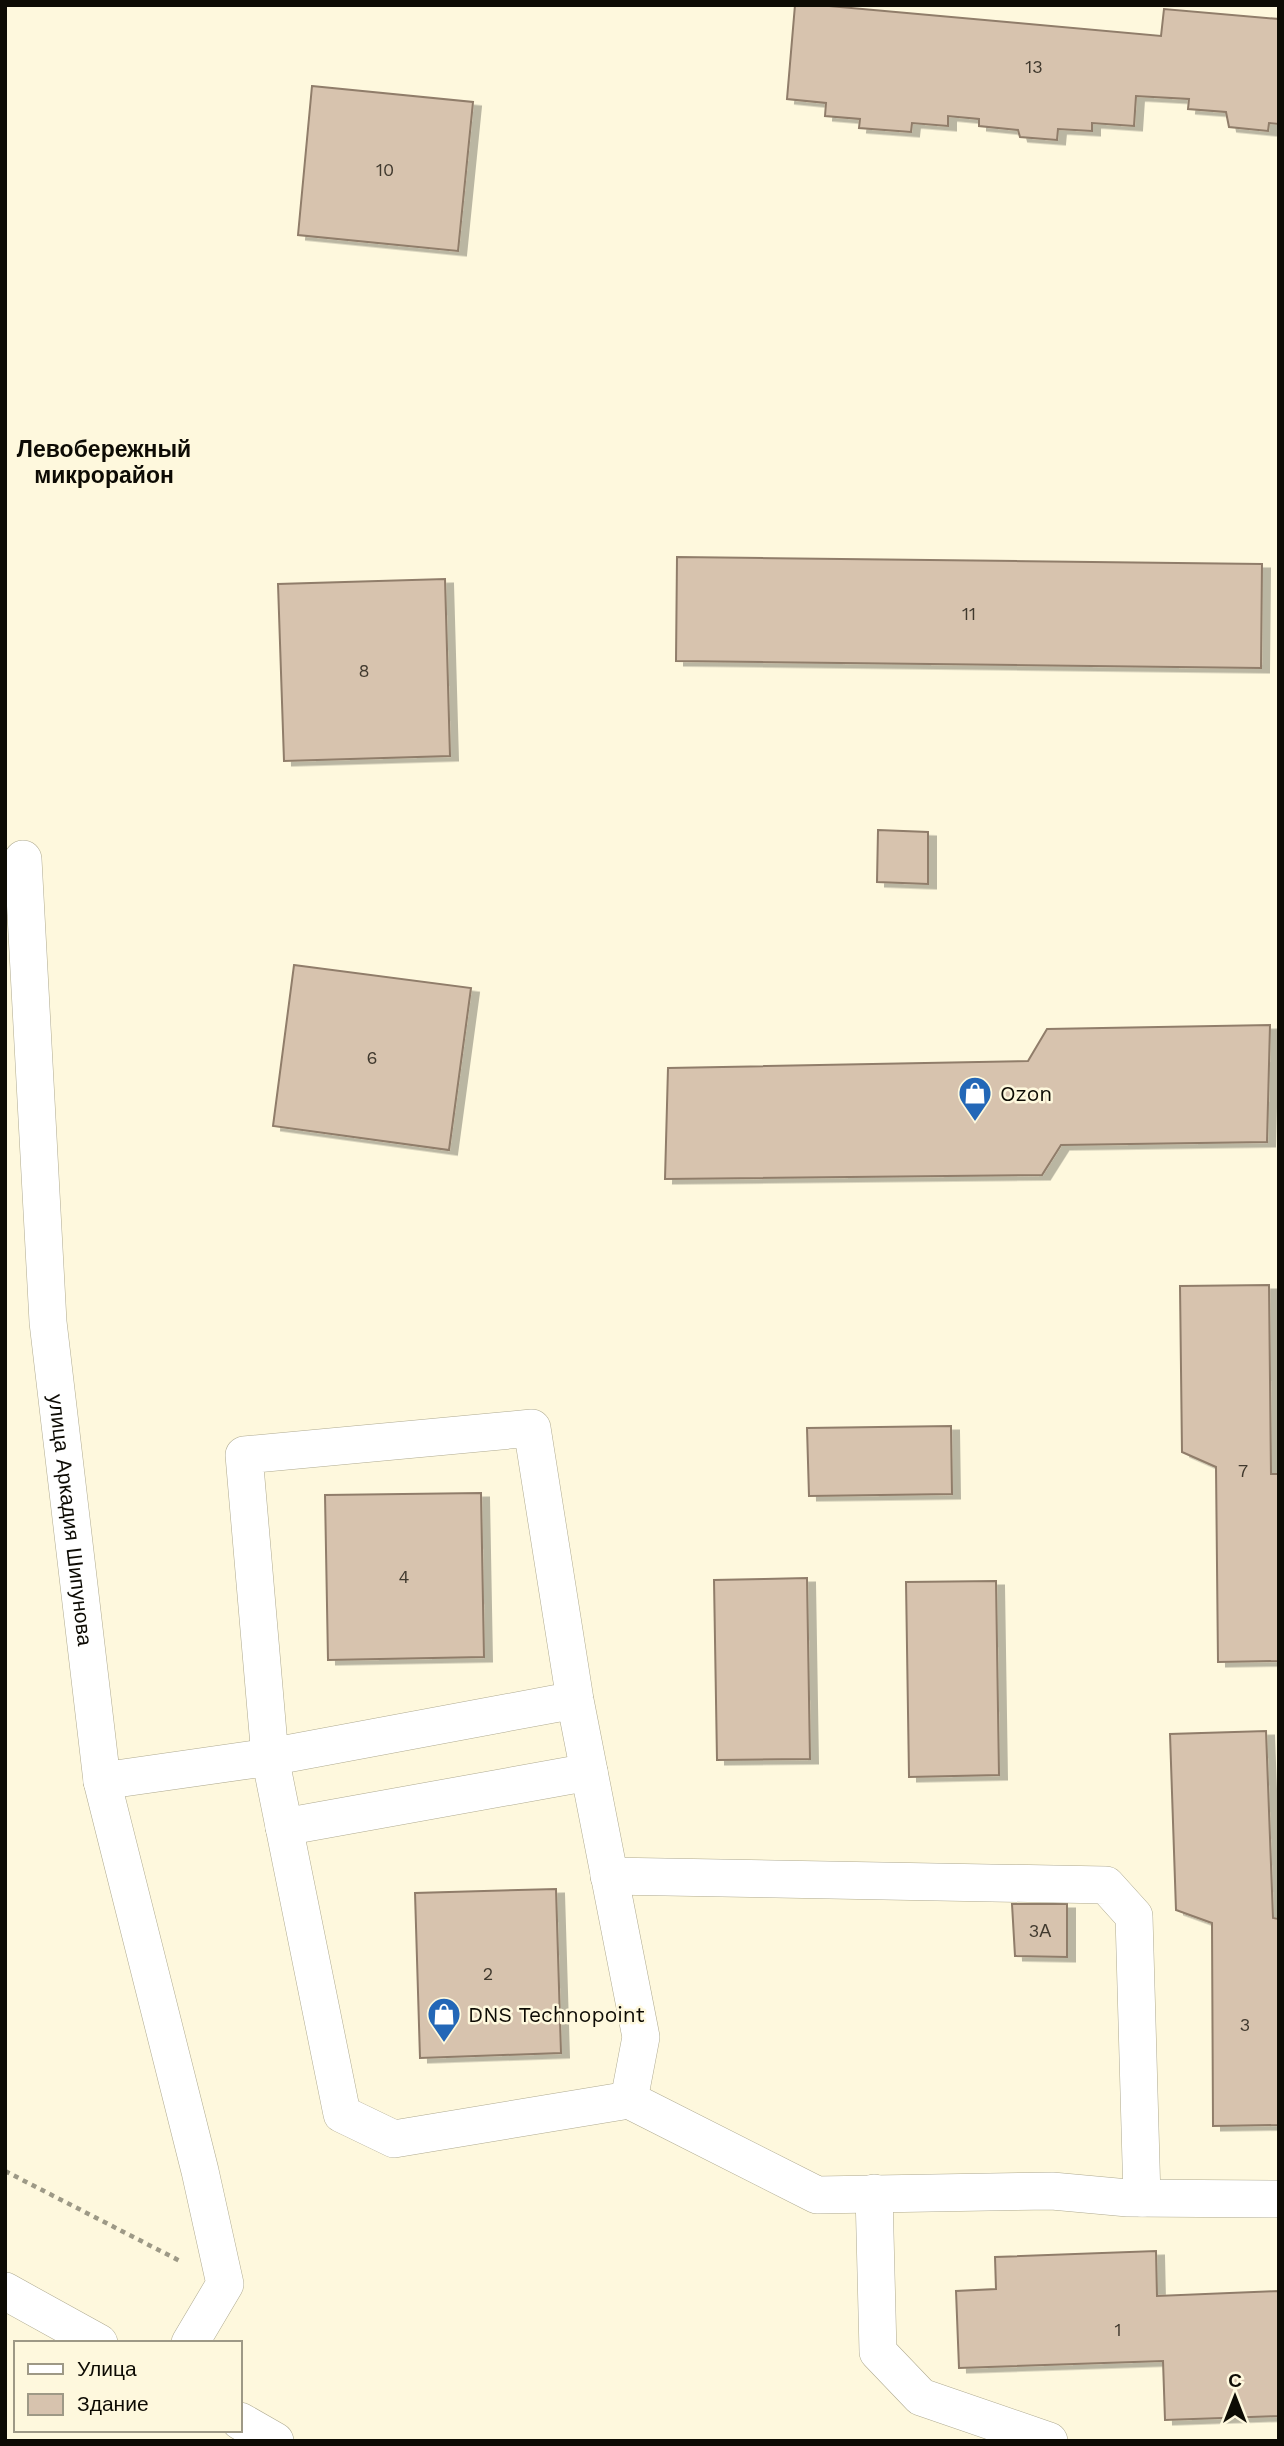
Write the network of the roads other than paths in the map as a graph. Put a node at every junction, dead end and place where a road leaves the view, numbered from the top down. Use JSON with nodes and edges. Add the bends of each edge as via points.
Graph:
{"nodes":[{"id":1,"x":23,"y":859,"type":"dead end"},
{"id":2,"x":576,"y":1700,"type":"junction"},
{"id":3,"x":270,"y":1757,"type":"junction"},
{"id":4,"x":590,"y":1772,"type":"junction"},
{"id":5,"x":102,"y":1781,"type":"junction"},
{"id":6,"x":284,"y":1827,"type":"junction"},
{"id":7,"x":609,"y":1876,"type":"junction"},
{"id":8,"x":629,"y":2100,"type":"junction"},
{"id":9,"x":874,"y":2193,"type":"junction"},
{"id":10,"x":1142,"y":2198,"type":"junction"},
{"id":11,"x":1279,"y":2199,"type":"edge"},
{"id":12,"x":5,"y":2291,"type":"edge"},
{"id":13,"x":95,"y":2341,"type":"edge"},
{"id":14,"x":191,"y":2341,"type":"edge"},
{"id":15,"x":242,"y":2422,"type":"edge"},
{"id":16,"x":275,"y":2441,"type":"edge"},
{"id":17,"x":1049,"y":2441,"type":"edge"}],
"edges":[{"from":1,"to":5,"type":"street","name":"улица Аркадия Шипунова","via":[[48,1322]]},
{"from":2,"to":3,"type":"street"},
{"from":2,"to":3,"type":"street","via":[[532,1428],[244,1455]]},
{"from":2,"to":4,"type":"street"},
{"from":3,"to":5,"type":"street"},
{"from":3,"to":6,"type":"street"},
{"from":4,"to":6,"type":"street"},
{"from":4,"to":7,"type":"street"},
{"from":5,"to":14,"type":"street","name":"улица Аркадия Шипунова","via":[[225,2284]]},
{"from":6,"to":8,"type":"street","via":[[342,2114],[394,2139]]},
{"from":7,"to":8,"type":"street","via":[[641,2037]]},
{"from":7,"to":10,"type":"street","via":[[1106,1885],[1134,1916]]},
{"from":8,"to":9,"type":"street","via":[[817,2194]]},
{"from":9,"to":10,"type":"street","via":[[1052,2191]]},
{"from":9,"to":17,"type":"street","via":[[878,2352],[921,2397]]},
{"from":10,"to":11,"type":"street"},
{"from":12,"to":13,"type":"street"},
{"from":15,"to":16,"type":"street"}]}
